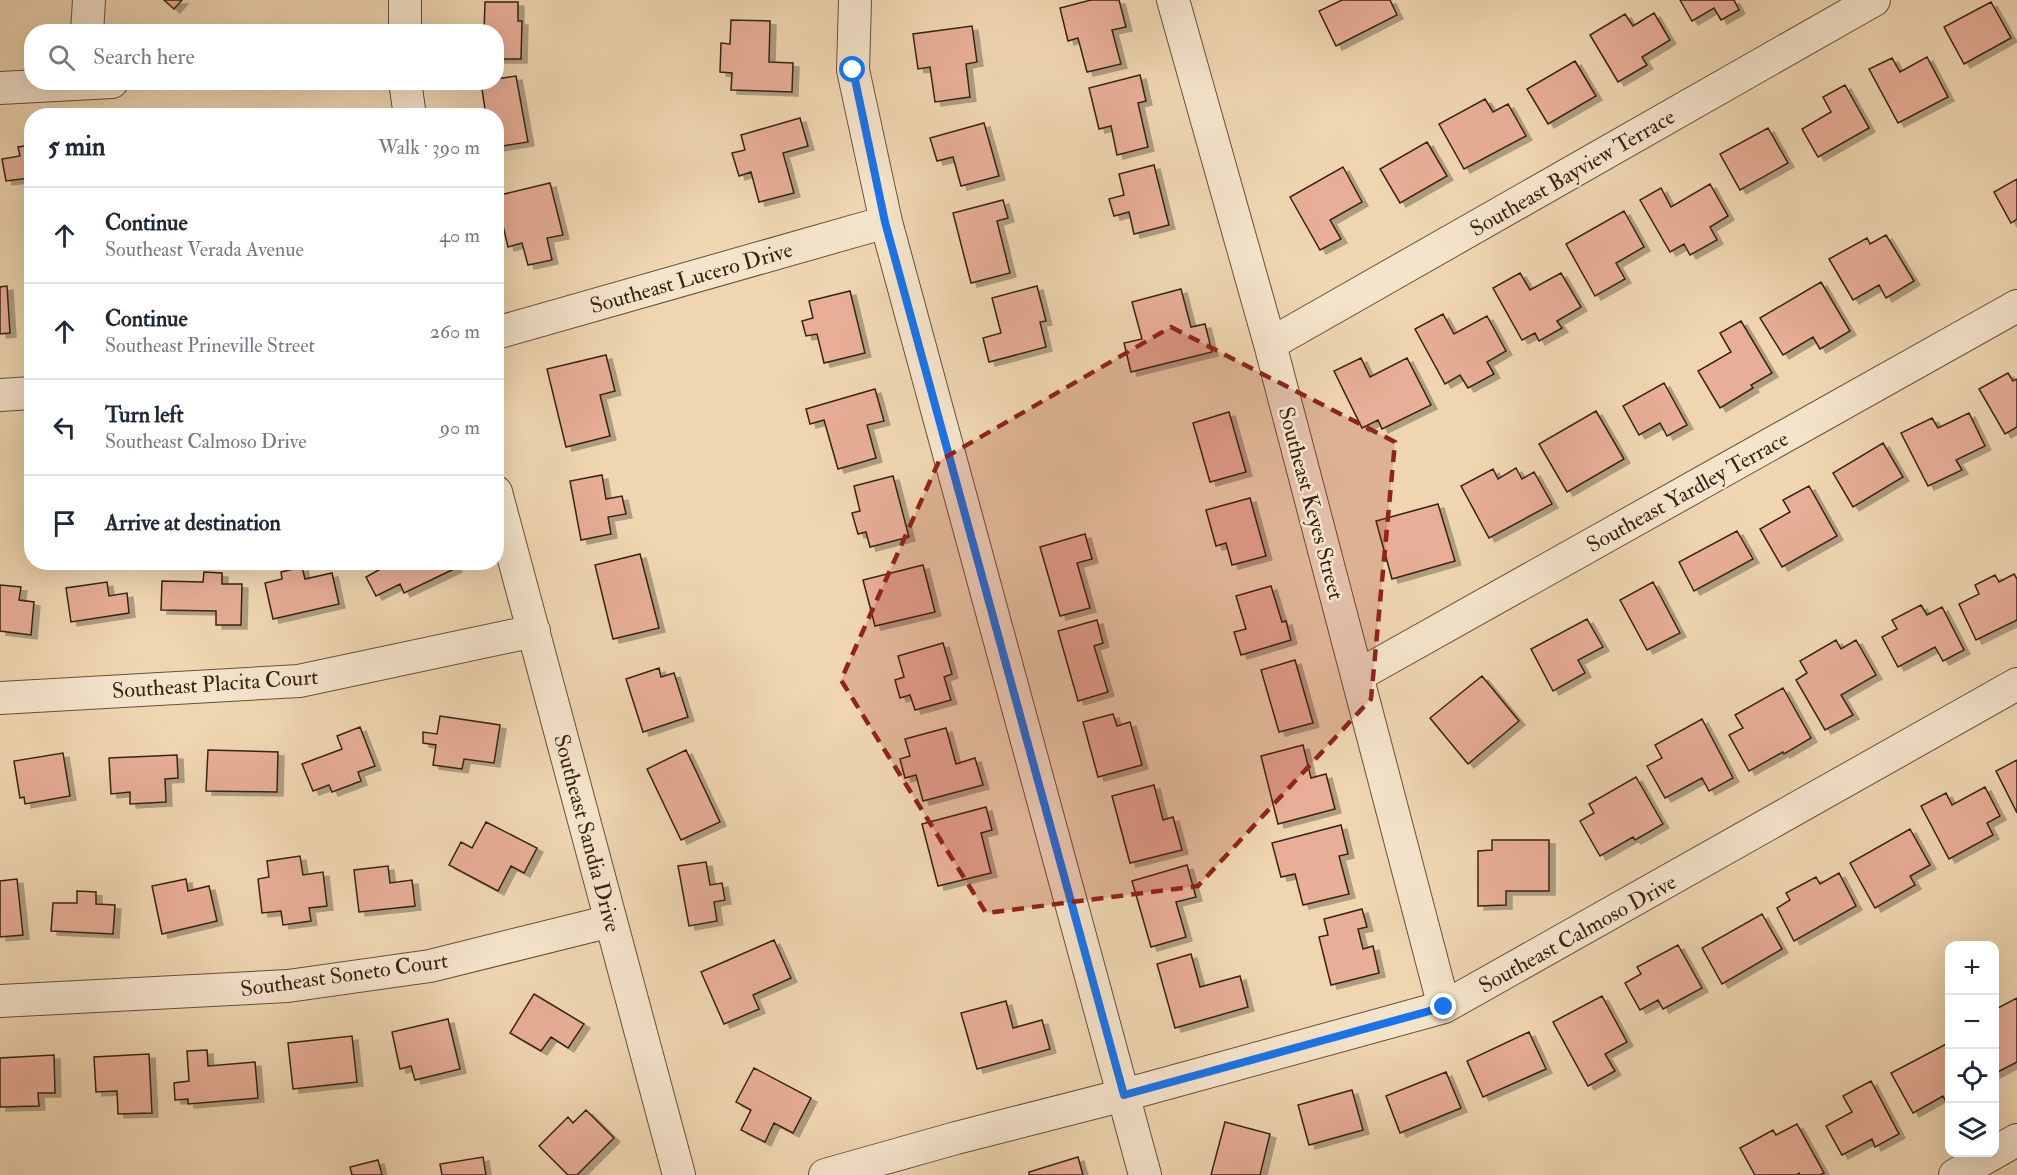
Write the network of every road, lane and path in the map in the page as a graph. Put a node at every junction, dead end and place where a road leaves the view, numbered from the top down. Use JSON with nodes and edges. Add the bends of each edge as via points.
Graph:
{"nodes":[{"id":1,"x":89,"y":0,"type":"edge"},
{"id":2,"x":405,"y":0,"type":"edge"},
{"id":3,"x":855,"y":0,"type":"edge"},
{"id":4,"x":1874,"y":0,"type":"edge"},
{"id":5,"x":1182,"y":4,"type":"edge"},
{"id":6,"x":88,"y":24,"type":"edge"},
{"id":7,"x":405,"y":24,"type":"edge"},
{"id":8,"x":24,"y":87,"type":"edge"},
{"id":9,"x":0,"y":88,"type":"edge"},
{"id":10,"x":406,"y":90,"type":"edge"},
{"id":11,"x":409,"y":108,"type":"edge"},
{"id":12,"x":885,"y":222,"type":"junction"},
{"id":13,"x":2017,"y":306,"type":"edge"},
{"id":14,"x":504,"y":331,"type":"edge"},
{"id":15,"x":1270,"y":344,"type":"junction"},
{"id":16,"x":24,"y":394,"type":"edge"},
{"id":17,"x":0,"y":395,"type":"edge"},
{"id":18,"x":504,"y":521,"type":"edge"},
{"id":19,"x":534,"y":631,"type":"junction"},
{"id":20,"x":1357,"y":676,"type":"junction"},
{"id":21,"x":2017,"y":684,"type":"edge"},
{"id":22,"x":0,"y":698,"type":"edge"},
{"id":23,"x":611,"y":921,"type":"junction"},
{"id":24,"x":0,"y":1001,"type":"edge"},
{"id":25,"x":1444,"y":1007,"type":"junction"},
{"id":26,"x":1124,"y":1095,"type":"junction"},
{"id":27,"x":2017,"y":1140,"type":"edge"},
{"id":28,"x":679,"y":1175,"type":"edge"},
{"id":29,"x":825,"y":1175,"type":"edge"},
{"id":30,"x":1145,"y":1175,"type":"edge"},
{"id":31,"x":1955,"y":1175,"type":"edge"}],
"edges":[{"from":1,"to":6,"type":"street"},
{"from":2,"to":7,"type":"street"},
{"from":3,"to":12,"type":"street","via":[[853,70]]},
{"from":4,"to":15,"type":"street","name":"Southeast Bayview Terrace"},
{"from":5,"to":15,"type":"street","name":"Southeast Keyes Street"},
{"from":8,"to":9,"type":"street"},
{"from":10,"to":11,"type":"street"},
{"from":12,"to":14,"type":"street","name":"Southeast Lucero Drive"},
{"from":12,"to":26,"type":"street"},
{"from":13,"to":20,"type":"street","name":"Southeast Yardley Terrace"},
{"from":15,"to":20,"type":"street","name":"Southeast Keyes Street"},
{"from":16,"to":17,"type":"street"},
{"from":18,"to":19,"type":"street","name":"Southeast Sandia Drive"},
{"from":19,"to":22,"type":"street","name":"Southeast Placita Court","via":[[299,681]]},
{"from":19,"to":23,"type":"street","name":"Southeast Sandia Drive"},
{"from":20,"to":25,"type":"street","name":"Southeast Keyes Street"},
{"from":21,"to":25,"type":"street","name":"Southeast Calmoso Drive"},
{"from":23,"to":24,"type":"street","name":"Southeast Soneto Court","via":[[430,966],[288,986]]},
{"from":23,"to":28,"type":"street","name":"Southeast Sandia Drive"},
{"from":25,"to":26,"type":"street","name":"Southeast Calmoso Drive"},
{"from":26,"to":29,"type":"street","name":"Southeast Calmoso Drive"},
{"from":26,"to":30,"type":"street"},
{"from":27,"to":31,"type":"street"}]}
